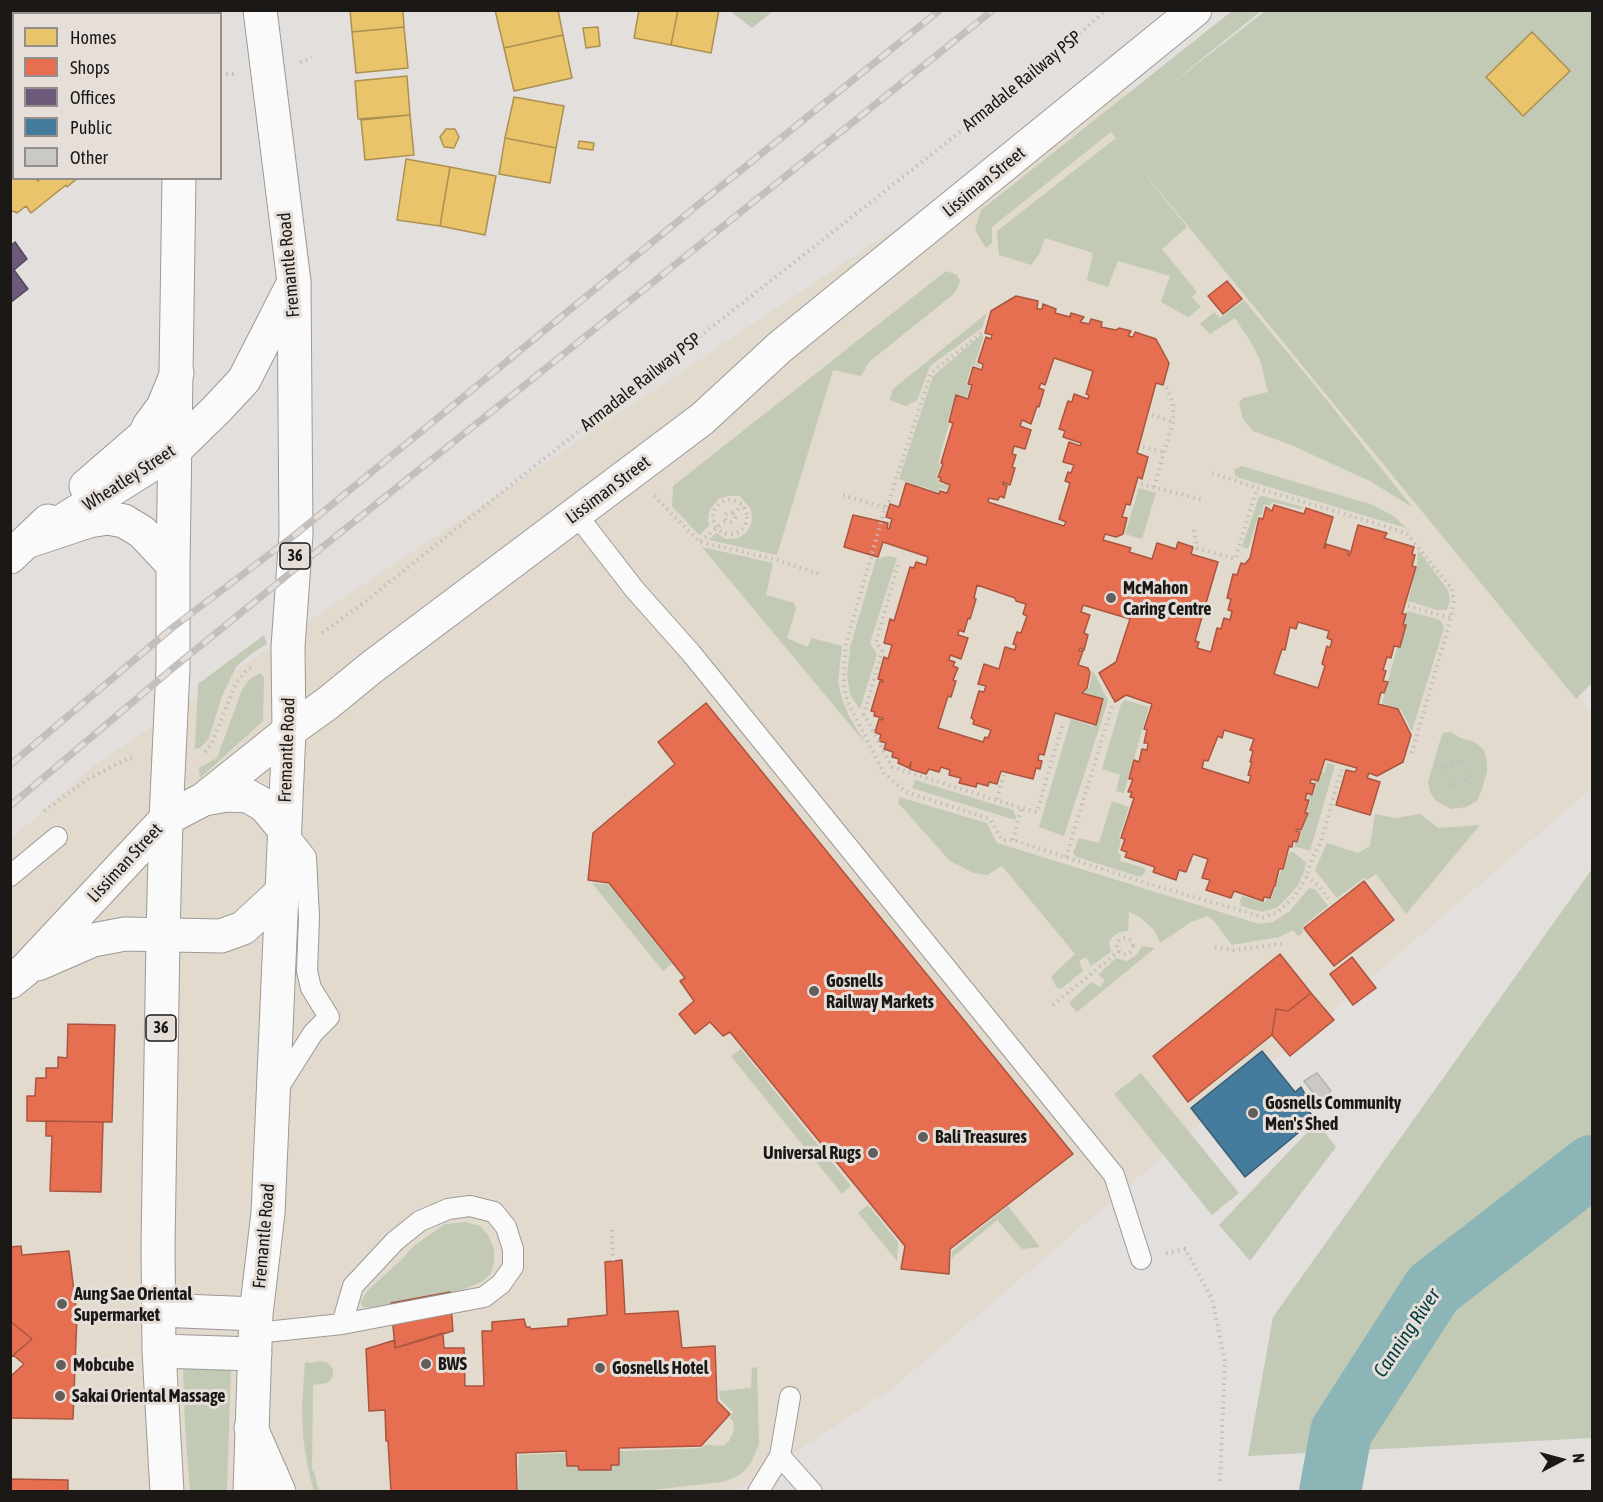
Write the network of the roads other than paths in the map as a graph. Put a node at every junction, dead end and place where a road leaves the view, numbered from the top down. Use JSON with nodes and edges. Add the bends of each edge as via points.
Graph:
{"nodes":[{"id":1,"x":260,"y":10,"type":"edge"},
{"id":2,"x":1195,"y":10,"type":"edge"},
{"id":3,"x":179,"y":180,"type":"edge"},
{"id":4,"x":294,"y":282,"type":"junction"},
{"id":5,"x":177,"y":373,"type":"junction"},
{"id":6,"x":175,"y":450,"type":"junction"},
{"id":7,"x":576,"y":514,"type":"junction"},
{"id":8,"x":20,"y":549,"type":"edge"},
{"id":9,"x":173,"y":565,"type":"junction"},
{"id":10,"x":289,"y":731,"type":"junction"},
{"id":11,"x":204,"y":800,"type":"junction"},
{"id":12,"x":166,"y":819,"type":"junction"},
{"id":13,"x":284,"y":829,"type":"junction"},
{"id":14,"x":57,"y":837,"type":"dead end"},
{"id":15,"x":10,"y":876,"type":"edge"},
{"id":16,"x":281,"y":892,"type":"junction"},
{"id":17,"x":163,"y":936,"type":"junction"},
{"id":18,"x":18,"y":976,"type":"edge"},
{"id":19,"x":273,"y":1097,"type":"junction"},
{"id":20,"x":1141,"y":1259,"type":"road end"},
{"id":21,"x":158,"y":1310,"type":"junction"},
{"id":22,"x":342,"y":1324,"type":"junction"},
{"id":23,"x":256,"y":1334,"type":"junction"},
{"id":24,"x":159,"y":1351,"type":"junction"},
{"id":25,"x":790,"y":1397,"type":"dead end"},
{"id":26,"x":251,"y":1428,"type":"junction"},
{"id":27,"x":780,"y":1456,"type":"junction"},
{"id":28,"x":167,"y":1491,"type":"edge"},
{"id":29,"x":250,"y":1491,"type":"edge"},
{"id":30,"x":279,"y":1491,"type":"edge"},
{"id":31,"x":758,"y":1491,"type":"edge"},
{"id":32,"x":812,"y":1491,"type":"edge"}],
"edges":[{"from":1,"to":4,"type":"main road","name":"Fremantle Road","number":"36"},
{"from":2,"to":7,"type":"main road","name":"Lissiman Street","via":[[780,347],[702,419]]},
{"from":3,"to":5,"type":"main road","number":"36"},
{"from":4,"to":6,"type":"main road","name":"Wheatley Street","via":[[243,380]]},
{"from":4,"to":10,"type":"main road","name":"Fremantle Road","number":"36","via":[[296,534],[288,647]]},
{"from":5,"to":6,"type":"main road","number":"36"},
{"from":5,"to":8,"type":"main road","name":"Wheatley Street","via":[[163,407],[145,435],[70,499]]},
{"from":6,"to":8,"type":"main road","name":"Wheatley Street"},
{"from":6,"to":9,"type":"main road","number":"36"},
{"from":7,"to":10,"type":"main road","name":"Lissiman Street"},
{"from":7,"to":20,"type":"lane","via":[[1114,1175]]},
{"from":8,"to":9,"type":"main road","via":[[89,521],[108,518],[124,521],[142,532]]},
{"from":9,"to":12,"type":"main road","number":"36"},
{"from":10,"to":11,"type":"main road","name":"Lissiman Street"},
{"from":10,"to":13,"type":"main road","name":"Fremantle Road","number":"36"},
{"from":11,"to":12,"type":"main road","name":"Lissiman Street"},
{"from":11,"to":13,"type":"main road","via":[[248,796],[264,805]]},
{"from":12,"to":17,"type":"main road","number":"36"},
{"from":12,"to":18,"type":"main road","name":"Lissiman Street"},
{"from":13,"to":16,"type":"main road","name":"Fremantle Road","number":"36"},
{"from":13,"to":19,"type":"lane","via":[[306,857],[307,971],[311,988],[329,1017],[313,1033]]},
{"from":14,"to":15,"type":"lane"},
{"from":16,"to":17,"type":"main road","name":"Lissiman Street","via":[[236,931],[221,936]]},
{"from":16,"to":19,"type":"main road","name":"Fremantle Road","number":"36"},
{"from":17,"to":18,"type":"main road","name":"Lissiman Street","via":[[125,934],[93,940]]},
{"from":17,"to":21,"type":"main road","number":"36"},
{"from":19,"to":23,"type":"main road","name":"Fremantle Road","number":"36","via":[[268,1212]]},
{"from":21,"to":23,"type":"main road"},
{"from":21,"to":24,"type":"main road","number":"36"},
{"from":22,"to":22,"type":"lane","via":[[353,1286],[395,1241],[420,1221],[448,1209],[470,1206],[494,1212],[506,1227],[513,1249],[513,1267],[501,1284],[484,1297]]},
{"from":22,"to":23,"type":"lane"},
{"from":23,"to":24,"type":"main road"},
{"from":23,"to":26,"type":"main road","name":"Fremantle Road","number":"36"},
{"from":24,"to":28,"type":"main road","number":"36"},
{"from":25,"to":27,"type":"lane"},
{"from":26,"to":29,"type":"main road","name":"Fremantle Road","number":"36"},
{"from":26,"to":30,"type":"main road"},
{"from":27,"to":31,"type":"lane"},
{"from":27,"to":32,"type":"lane"}]}
